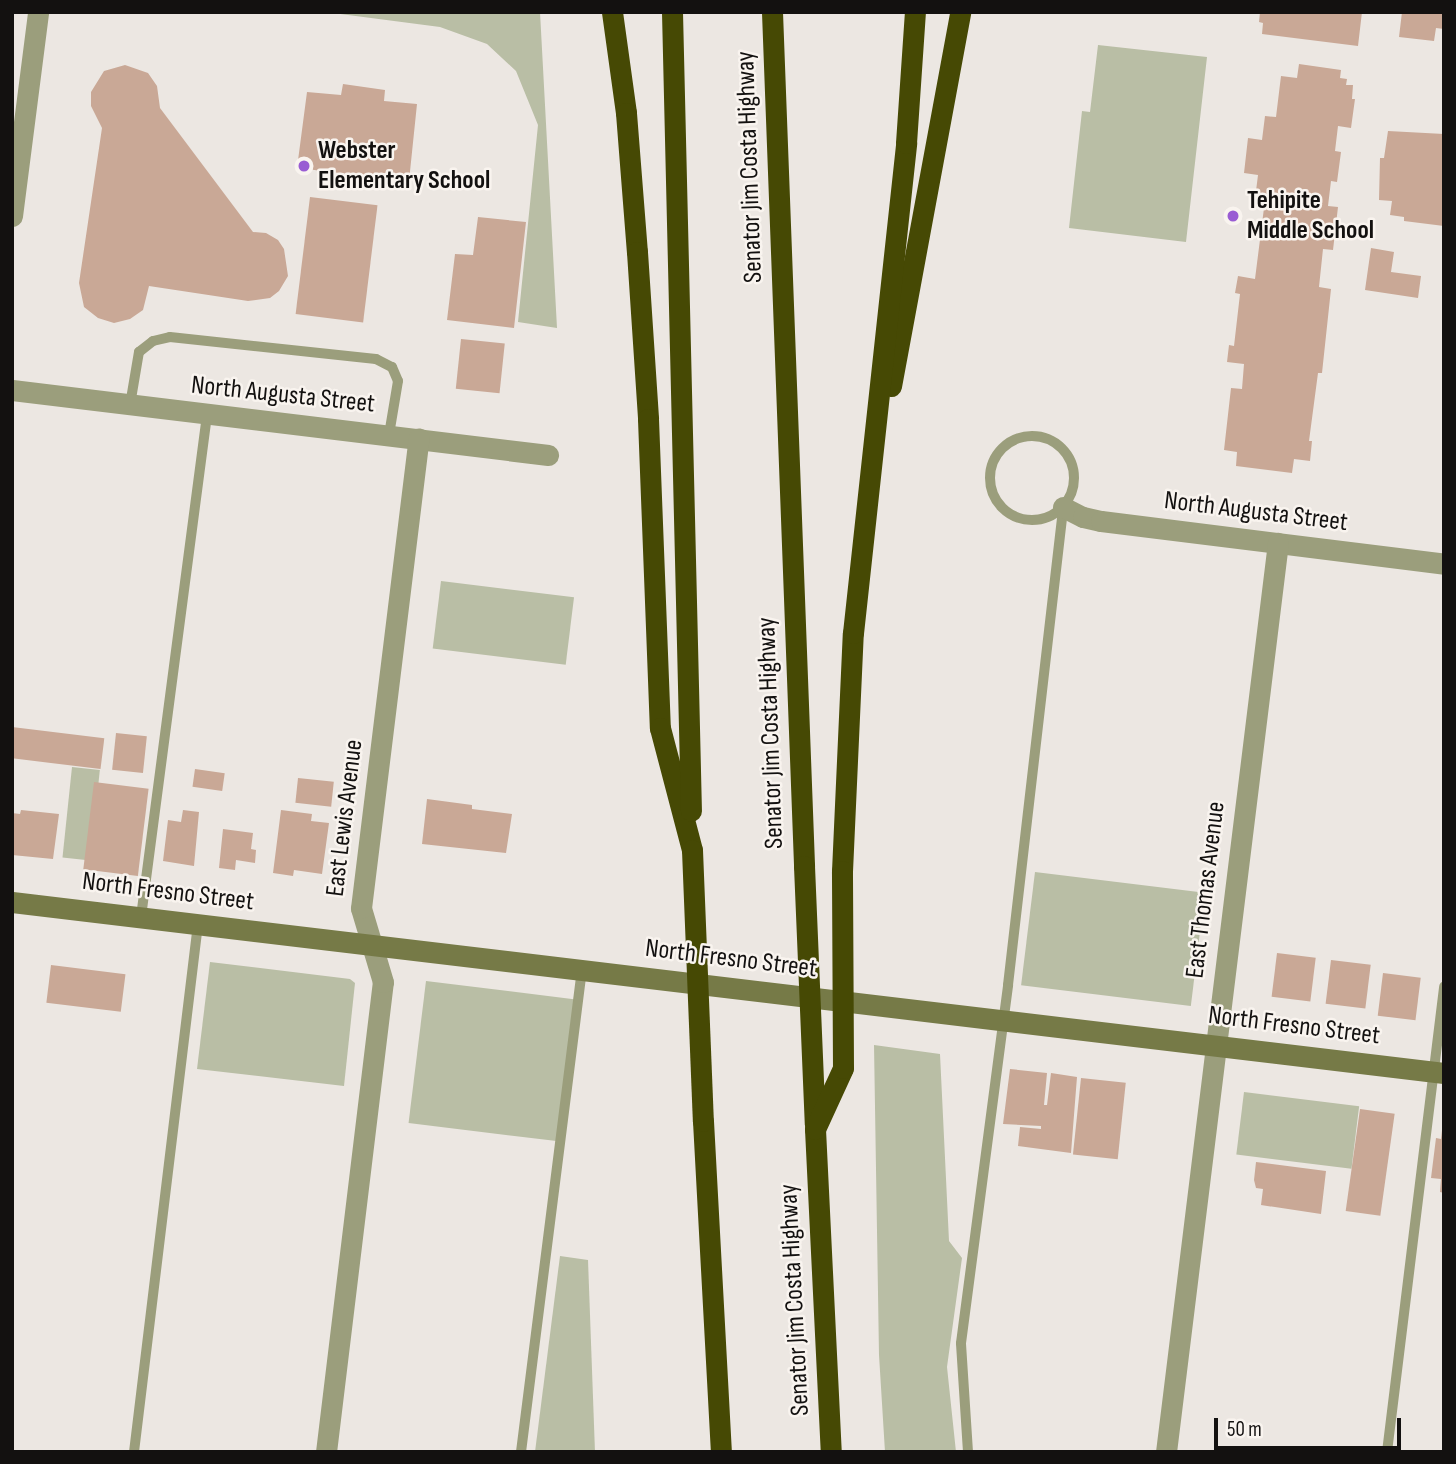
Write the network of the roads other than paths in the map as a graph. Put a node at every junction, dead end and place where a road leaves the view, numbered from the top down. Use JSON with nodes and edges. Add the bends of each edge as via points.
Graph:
{"nodes":[{"id":1,"x":38,"y":12,"type":"edge"},
{"id":2,"x":612,"y":12,"type":"edge"},
{"id":3,"x":672,"y":12,"type":"edge"},
{"id":4,"x":772,"y":12,"type":"edge"},
{"id":5,"x":915,"y":12,"type":"edge"},
{"id":6,"x":960,"y":12,"type":"edge"},
{"id":7,"x":12,"y":216,"type":"edge"},
{"id":8,"x":12,"y":390,"type":"edge"},
{"id":9,"x":130,"y":405,"type":"junction"},
{"id":10,"x":206,"y":415,"type":"junction"},
{"id":11,"x":389,"y":435,"type":"junction"},
{"id":12,"x":419,"y":439,"type":"junction"},
{"id":13,"x":548,"y":455,"type":"dead end"},
{"id":14,"x":1063,"y":507,"type":"junction"},
{"id":15,"x":865,"y":512,"type":"junction"},
{"id":16,"x":1278,"y":543,"type":"junction"},
{"id":17,"x":1444,"y":564,"type":"edge"},
{"id":18,"x":692,"y":850,"type":"junction"},
{"id":19,"x":12,"y":901,"type":"edge"},
{"id":20,"x":141,"y":917,"type":"junction"},
{"id":21,"x":198,"y":924,"type":"junction"},
{"id":22,"x":372,"y":944,"type":"junction"},
{"id":23,"x":582,"y":970,"type":"junction"},
{"id":24,"x":1444,"y":986,"type":"edge"},
{"id":25,"x":1003,"y":1020,"type":"junction"},
{"id":26,"x":1215,"y":1045,"type":"junction"},
{"id":27,"x":1438,"y":1072,"type":"edge"},
{"id":28,"x":815,"y":1129,"type":"junction"},
{"id":29,"x":134,"y":1452,"type":"edge"},
{"id":30,"x":326,"y":1452,"type":"edge"},
{"id":31,"x":521,"y":1452,"type":"edge"},
{"id":32,"x":721,"y":1452,"type":"edge"},
{"id":33,"x":831,"y":1452,"type":"edge"},
{"id":34,"x":968,"y":1452,"type":"edge"},
{"id":35,"x":1166,"y":1452,"type":"edge"},
{"id":36,"x":1387,"y":1452,"type":"edge"}],
"edges":[{"from":1,"to":7,"type":"street"},
{"from":2,"to":18,"type":"highway","via":[[626,114],[638,266],[660,728]]},
{"from":3,"to":18,"type":"highway"},
{"from":4,"to":28,"type":"highway","name":"Senator Jim Costa Highway","bridge":true},
{"from":5,"to":15,"type":"highway","via":[[906,143]]},
{"from":6,"to":15,"type":"highway","via":[[912,284]]},
{"from":8,"to":9,"type":"street","name":"North Augusta Street"},
{"from":9,"to":10,"type":"street","name":"North Augusta Street"},
{"from":9,"to":11,"type":"lane","via":[[139,352],[153,341],[170,337],[376,359],[392,367],[398,381]]},
{"from":10,"to":11,"type":"street","name":"North Augusta Street"},
{"from":10,"to":20,"type":"lane"},
{"from":11,"to":12,"type":"street","name":"North Augusta Street"},
{"from":12,"to":13,"type":"street","name":"North Augusta Street"},
{"from":12,"to":22,"type":"street","name":"East Lewis Avenue","via":[[361,908]]},
{"from":14,"to":14,"type":"lane","via":[[1074,482],[1073,467],[1063,449],[1031,436],[1005,446],[996,456],[990,483],[1002,507],[1013,516],[1039,520]]},
{"from":14,"to":16,"type":"street","name":"North Augusta Street","via":[[1101,521]]},
{"from":14,"to":25,"type":"lane"},
{"from":15,"to":28,"type":"highway","bridge":true,"via":[[853,633],[842,871],[843,1068]]},
{"from":16,"to":17,"type":"street","name":"North Augusta Street"},
{"from":16,"to":26,"type":"street","name":"East Thomas Avenue"},
{"from":18,"to":32,"type":"highway","bridge":true},
{"from":19,"to":20,"type":"main road","name":"North Fresno Street"},
{"from":20,"to":21,"type":"main road","name":"North Fresno Street"},
{"from":21,"to":22,"type":"main road","name":"North Fresno Street"},
{"from":21,"to":29,"type":"lane"},
{"from":22,"to":23,"type":"main road","name":"North Fresno Street"},
{"from":22,"to":30,"type":"street","name":"East Lewis Avenue","via":[[383,982]]},
{"from":23,"to":25,"type":"main road","name":"North Fresno Street"},
{"from":23,"to":31,"type":"lane"},
{"from":24,"to":27,"type":"lane"},
{"from":25,"to":26,"type":"main road","name":"North Fresno Street"},
{"from":25,"to":34,"type":"lane","via":[[961,1343]]},
{"from":26,"to":27,"type":"main road","name":"North Fresno Street"},
{"from":26,"to":35,"type":"street","name":"East Thomas Avenue"},
{"from":27,"to":36,"type":"lane"},
{"from":28,"to":33,"type":"highway","name":"Senator Jim Costa Highway"}]}
